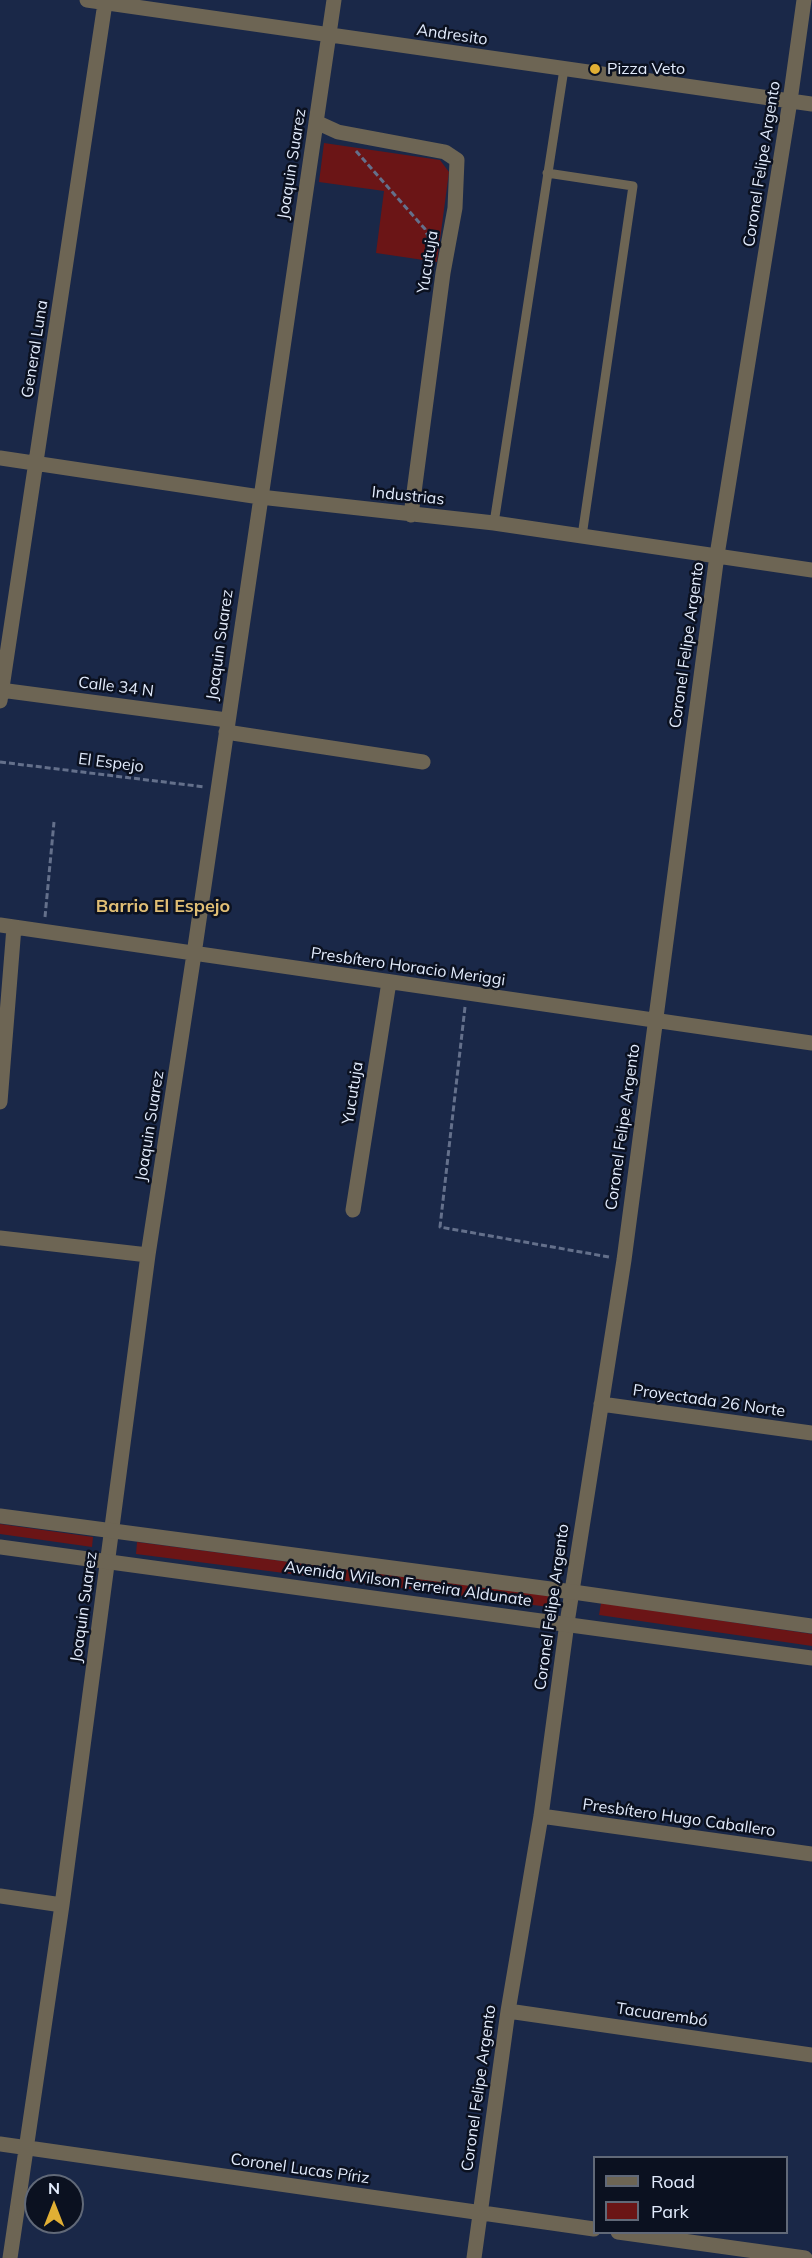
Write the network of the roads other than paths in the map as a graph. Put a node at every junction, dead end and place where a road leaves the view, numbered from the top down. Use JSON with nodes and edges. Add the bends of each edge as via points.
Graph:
{"nodes":[{"id":1,"x":87,"y":0,"type":"edge"},
{"id":2,"x":334,"y":0,"type":"edge"},
{"id":3,"x":804,"y":0,"type":"edge"},
{"id":4,"x":105,"y":3,"type":"junction"},
{"id":5,"x":329,"y":36,"type":"junction"},
{"id":6,"x":564,"y":69,"type":"junction"},
{"id":7,"x":790,"y":101,"type":"junction"},
{"id":8,"x":812,"y":105,"type":"edge"},
{"id":9,"x":316,"y":122,"type":"junction"},
{"id":10,"x":547,"y":173,"type":"junction"},
{"id":11,"x":0,"y":458,"type":"edge"},
{"id":12,"x":36,"y":463,"type":"junction"},
{"id":13,"x":260,"y":496,"type":"junction"},
{"id":14,"x":411,"y":515,"type":"junction"},
{"id":15,"x":494,"y":523,"type":"junction"},
{"id":16,"x":582,"y":536,"type":"junction"},
{"id":17,"x":717,"y":555,"type":"junction"},
{"id":18,"x":812,"y":570,"type":"edge"},
{"id":19,"x":1,"y":694,"type":"edge"},
{"id":20,"x":227,"y":726,"type":"junction"},
{"id":21,"x":423,"y":762,"type":"dead end"},
{"id":22,"x":7,"y":926,"type":"edge"},
{"id":23,"x":194,"y":954,"type":"junction"},
{"id":24,"x":389,"y":982,"type":"junction"},
{"id":25,"x":655,"y":1021,"type":"junction"},
{"id":26,"x":812,"y":1043,"type":"edge"},
{"id":27,"x":0,"y":1102,"type":"edge"},
{"id":28,"x":353,"y":1210,"type":"dead end"},
{"id":29,"x":0,"y":1238,"type":"edge"},
{"id":30,"x":148,"y":1255,"type":"junction"},
{"id":31,"x":601,"y":1404,"type":"junction"},
{"id":32,"x":812,"y":1433,"type":"edge"},
{"id":33,"x":0,"y":1516,"type":"edge"},
{"id":34,"x":112,"y":1530,"type":"junction"},
{"id":35,"x":0,"y":1547,"type":"edge"},
{"id":36,"x":108,"y":1562,"type":"junction"},
{"id":37,"x":573,"y":1592,"type":"junction"},
{"id":38,"x":567,"y":1623,"type":"junction"},
{"id":39,"x":812,"y":1626,"type":"edge"},
{"id":40,"x":812,"y":1658,"type":"edge"},
{"id":41,"x":541,"y":1816,"type":"junction"},
{"id":42,"x":812,"y":1854,"type":"edge"},
{"id":43,"x":0,"y":1896,"type":"edge"},
{"id":44,"x":62,"y":1905,"type":"junction"},
{"id":45,"x":508,"y":2011,"type":"junction"},
{"id":46,"x":812,"y":2055,"type":"edge"},
{"id":47,"x":0,"y":2144,"type":"edge"},
{"id":48,"x":25,"y":2147,"type":"junction"},
{"id":49,"x":480,"y":2214,"type":"junction"},
{"id":50,"x":593,"y":2229,"type":"edge"},
{"id":51,"x":632,"y":2234,"type":"edge"},
{"id":52,"x":10,"y":2258,"type":"edge"},
{"id":53,"x":474,"y":2258,"type":"edge"},
{"id":54,"x":805,"y":2258,"type":"edge"}],
"edges":[{"from":1,"to":4,"type":"street","name":"Andresito"},
{"from":2,"to":5,"type":"street","name":"Joaquin Suarez"},
{"from":3,"to":7,"type":"street","name":"Coronel Felipe Argento"},
{"from":4,"to":5,"type":"street","name":"Andresito"},
{"from":4,"to":12,"type":"street","name":"General Luna"},
{"from":5,"to":6,"type":"street","name":"Andresito"},
{"from":5,"to":9,"type":"street","name":"Joaquin Suarez"},
{"from":6,"to":7,"type":"street","name":"Andresito"},
{"from":6,"to":10,"type":"lane"},
{"from":7,"to":8,"type":"street","name":"Andresito"},
{"from":7,"to":17,"type":"street","name":"Coronel Felipe Argento"},
{"from":9,"to":13,"type":"street","name":"Joaquin Suarez"},
{"from":9,"to":14,"type":"street","name":"Yucutuja","via":[[338,132],[445,152],[457,160],[454,208]]},
{"from":10,"to":15,"type":"lane"},
{"from":10,"to":16,"type":"lane","via":[[633,186]]},
{"from":11,"to":12,"type":"street","name":"Industrias"},
{"from":12,"to":13,"type":"street","name":"Industrias"},
{"from":12,"to":19,"type":"street","name":"General Luna"},
{"from":13,"to":14,"type":"street","name":"Industrias"},
{"from":13,"to":20,"type":"street","name":"Joaquin Suarez"},
{"from":14,"to":15,"type":"street","name":"Industrias"},
{"from":15,"to":16,"type":"street","name":"Industrias"},
{"from":16,"to":17,"type":"street","name":"Industrias"},
{"from":17,"to":18,"type":"street","name":"Industrias"},
{"from":17,"to":25,"type":"street","name":"Coronel Felipe Argento"},
{"from":19,"to":20,"type":"street","name":"Calle 34 N"},
{"from":20,"to":21,"type":"street","name":"Calle 34 N"},
{"from":20,"to":23,"type":"street","name":"Joaquin Suarez"},
{"from":22,"to":23,"type":"street","name":"Presbítero Horacio Meriggi"},
{"from":22,"to":27,"type":"street"},
{"from":23,"to":24,"type":"street","name":"Presbítero Horacio Meriggi"},
{"from":23,"to":30,"type":"street","name":"Joaquin Suarez"},
{"from":24,"to":25,"type":"street","name":"Presbítero Horacio Meriggi"},
{"from":24,"to":28,"type":"street","name":"Yucutuja"},
{"from":25,"to":26,"type":"street","name":"Presbítero Horacio Meriggi"},
{"from":25,"to":31,"type":"street","name":"Coronel Felipe Argento"},
{"from":29,"to":30,"type":"street"},
{"from":30,"to":34,"type":"street","name":"Joaquin Suarez"},
{"from":31,"to":32,"type":"street","name":"Proyectada 26 Norte"},
{"from":31,"to":37,"type":"street","name":"Coronel Felipe Argento"},
{"from":33,"to":34,"type":"street","name":"Avenida Wilson Ferreira Aldunate"},
{"from":34,"to":36,"type":"street","name":"Joaquin Suarez"},
{"from":34,"to":37,"type":"street","name":"Avenida Wilson Ferreira Aldunate"},
{"from":35,"to":36,"type":"street","name":"Avenida Wilson Ferreira Aldunate"},
{"from":36,"to":38,"type":"street","name":"Avenida Wilson Ferreira Aldunate"},
{"from":36,"to":44,"type":"street","name":"Joaquin Suarez"},
{"from":37,"to":38,"type":"street","name":"Coronel Felipe Argento"},
{"from":37,"to":39,"type":"street","name":"Avenida Wilson Ferreira Aldunate"},
{"from":38,"to":40,"type":"street","name":"Avenida Wilson Ferreira Aldunate"},
{"from":38,"to":41,"type":"street","name":"Coronel Felipe Argento"},
{"from":41,"to":42,"type":"street","name":"Presbítero Hugo Caballero"},
{"from":41,"to":45,"type":"street","name":"Coronel Felipe Argento"},
{"from":43,"to":44,"type":"street"},
{"from":44,"to":48,"type":"street","name":"Joaquin Suarez"},
{"from":45,"to":46,"type":"street","name":"Tacuarembó"},
{"from":45,"to":49,"type":"street","name":"Coronel Felipe Argento"},
{"from":47,"to":48,"type":"street","name":"Coronel Lucas Píriz"},
{"from":48,"to":49,"type":"street","name":"Coronel Lucas Píriz"},
{"from":48,"to":52,"type":"street","name":"Joaquin Suarez"},
{"from":49,"to":50,"type":"street","name":"Coronel Lucas Píriz"},
{"from":49,"to":53,"type":"street","name":"Coronel Felipe Argento"},
{"from":51,"to":54,"type":"street"}]}
